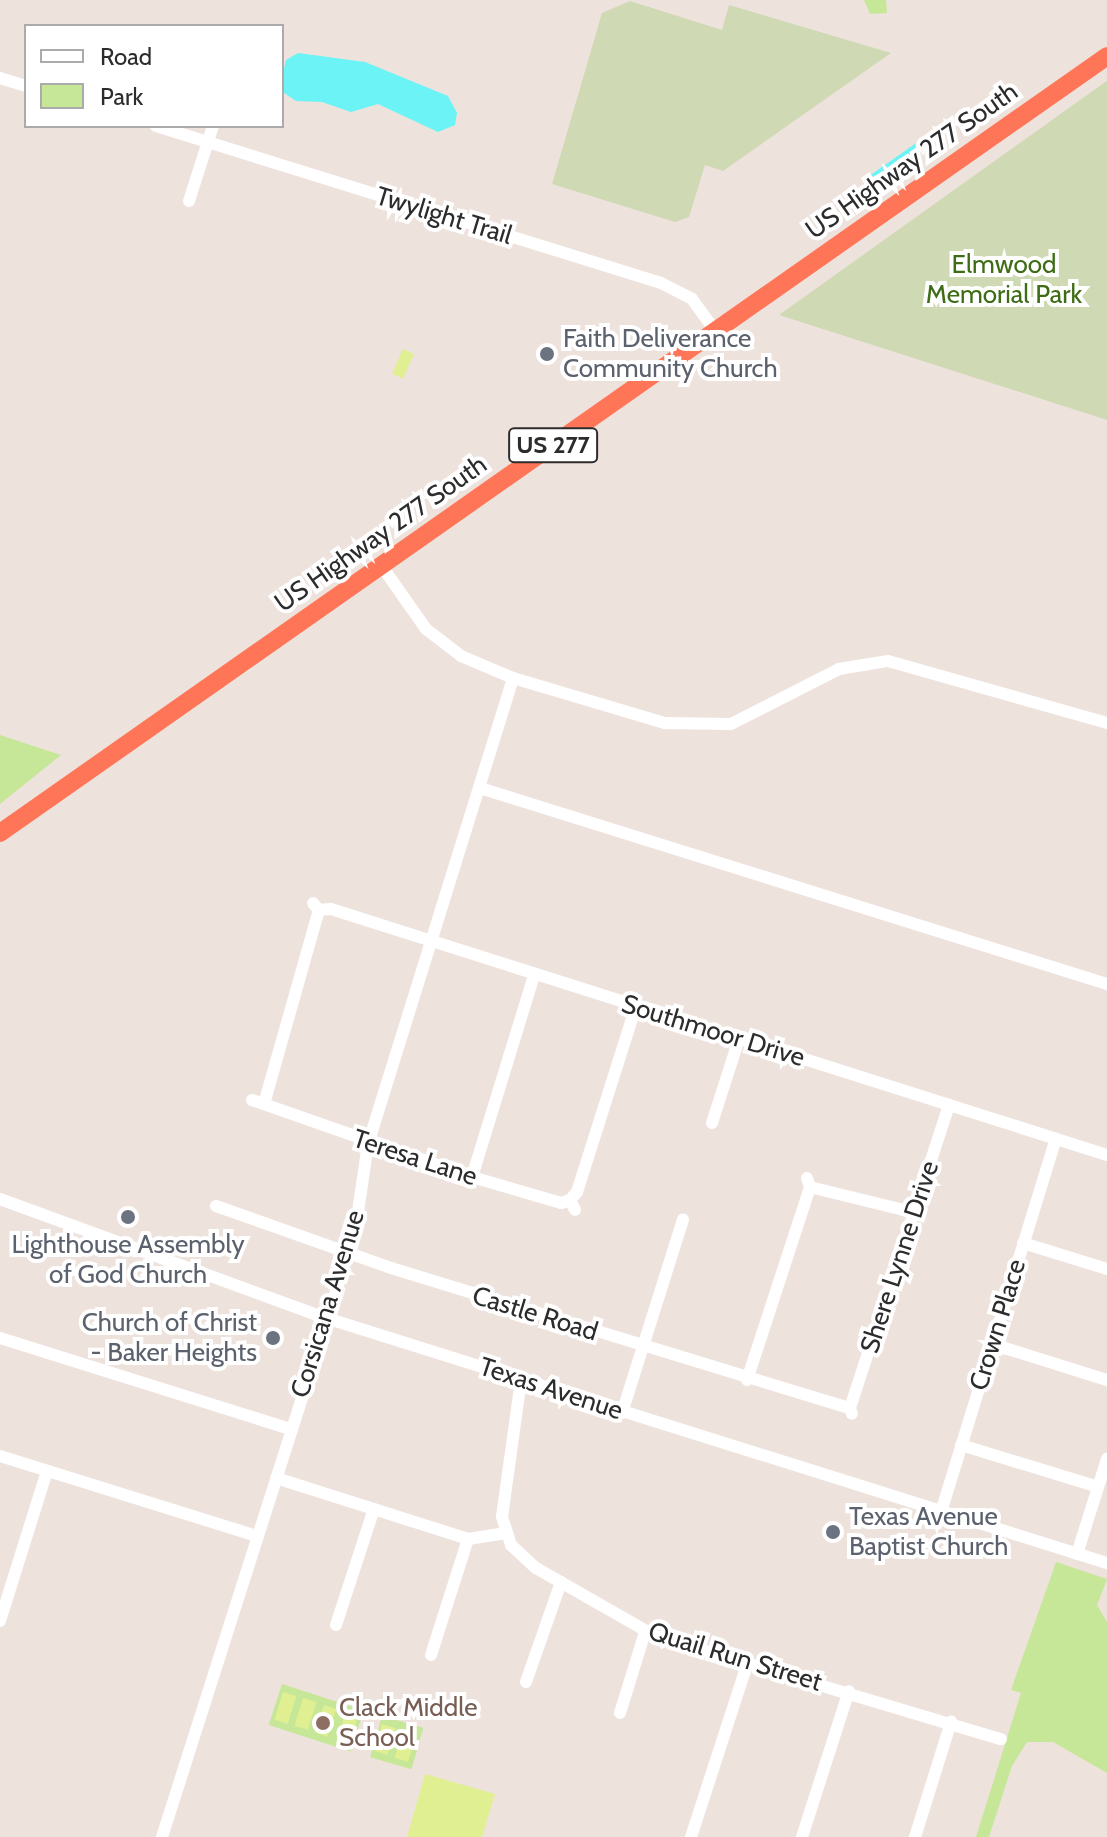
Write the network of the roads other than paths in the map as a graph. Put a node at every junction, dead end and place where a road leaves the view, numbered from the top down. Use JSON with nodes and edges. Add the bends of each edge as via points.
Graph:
{"nodes":[{"id":1,"x":1107,"y":56,"type":"edge"},
{"id":2,"x":0,"y":78,"type":"edge"},
{"id":3,"x":24,"y":85,"type":"edge"},
{"id":4,"x":162,"y":128,"type":"edge"},
{"id":5,"x":212,"y":128,"type":"edge"},
{"id":6,"x":207,"y":142,"type":"junction"},
{"id":7,"x":189,"y":201,"type":"dead end"},
{"id":8,"x":715,"y":331,"type":"junction"},
{"id":9,"x":381,"y":565,"type":"junction"},
{"id":10,"x":513,"y":678,"type":"junction"},
{"id":11,"x":1107,"y":723,"type":"edge"},
{"id":12,"x":480,"y":788,"type":"junction"},
{"id":13,"x":0,"y":833,"type":"edge"},
{"id":14,"x":432,"y":942,"type":"junction"},
{"id":15,"x":534,"y":976,"type":"junction"},
{"id":16,"x":1107,"y":984,"type":"edge"},
{"id":17,"x":636,"y":1006,"type":"junction"},
{"id":18,"x":739,"y":1039,"type":"junction"},
{"id":19,"x":258,"y":1102,"type":"joint"},
{"id":20,"x":949,"y":1105,"type":"junction"},
{"id":21,"x":712,"y":1123,"type":"dead end"},
{"id":22,"x":1056,"y":1139,"type":"junction"},
{"id":23,"x":368,"y":1144,"type":"junction"},
{"id":24,"x":1107,"y":1155,"type":"edge"},
{"id":25,"x":472,"y":1177,"type":"junction"},
{"id":26,"x":0,"y":1199,"type":"edge"},
{"id":27,"x":216,"y":1206,"type":"dead end"},
{"id":28,"x":912,"y":1212,"type":"junction"},
{"id":29,"x":683,"y":1219,"type":"dead end"},
{"id":30,"x":1023,"y":1243,"type":"junction"},
{"id":31,"x":349,"y":1254,"type":"junction"},
{"id":32,"x":1107,"y":1269,"type":"edge"},
{"id":33,"x":326,"y":1318,"type":"junction"},
{"id":34,"x":0,"y":1338,"type":"edge"},
{"id":35,"x":992,"y":1344,"type":"junction"},
{"id":36,"x":643,"y":1347,"type":"junction"},
{"id":37,"x":521,"y":1380,"type":"junction"},
{"id":38,"x":747,"y":1380,"type":"junction"},
{"id":39,"x":1107,"y":1380,"type":"edge"},
{"id":40,"x":851,"y":1411,"type":"joint"},
{"id":41,"x":622,"y":1413,"type":"junction"},
{"id":42,"x":291,"y":1429,"type":"junction"},
{"id":43,"x":961,"y":1445,"type":"junction"},
{"id":44,"x":0,"y":1456,"type":"edge"},
{"id":45,"x":1107,"y":1459,"type":"edge"},
{"id":46,"x":47,"y":1471,"type":"junction"},
{"id":47,"x":276,"y":1478,"type":"junction"},
{"id":48,"x":1098,"y":1487,"type":"junction"},
{"id":49,"x":374,"y":1509,"type":"junction"},
{"id":50,"x":941,"y":1512,"type":"junction"},
{"id":51,"x":505,"y":1533,"type":"junction"},
{"id":52,"x":257,"y":1536,"type":"junction"},
{"id":53,"x":468,"y":1539,"type":"junction"},
{"id":54,"x":1077,"y":1554,"type":"junction"},
{"id":55,"x":1107,"y":1563,"type":"edge"},
{"id":56,"x":0,"y":1571,"type":"edge"},
{"id":57,"x":15,"y":1576,"type":"junction"},
{"id":58,"x":561,"y":1582,"type":"junction"},
{"id":59,"x":0,"y":1621,"type":"edge"},
{"id":60,"x":336,"y":1625,"type":"dead end"},
{"id":61,"x":645,"y":1632,"type":"junction"},
{"id":62,"x":431,"y":1655,"type":"dead end"},
{"id":63,"x":748,"y":1662,"type":"junction"},
{"id":64,"x":526,"y":1682,"type":"dead end"},
{"id":65,"x":849,"y":1691,"type":"junction"},
{"id":66,"x":620,"y":1713,"type":"dead end"},
{"id":67,"x":951,"y":1722,"type":"junction"},
{"id":68,"x":1001,"y":1739,"type":"dead end"},
{"id":69,"x":162,"y":1837,"type":"edge"},
{"id":70,"x":691,"y":1837,"type":"edge"},
{"id":71,"x":802,"y":1837,"type":"edge"},
{"id":72,"x":915,"y":1837,"type":"edge"}],
"edges":[{"from":1,"to":8,"type":"highway","name":"US Highway 277 South","number":"US 277"},
{"from":2,"to":3,"type":"street"},
{"from":4,"to":6,"type":"street","name":"Twylight Trail"},
{"from":5,"to":6,"type":"street"},
{"from":6,"to":7,"type":"street"},
{"from":6,"to":8,"type":"street","name":"Twylight Trail","via":[[661,283],[692,299]]},
{"from":8,"to":9,"type":"highway","name":"US Highway 277 South","number":"US 277"},
{"from":9,"to":10,"type":"street","via":[[442,643]]},
{"from":9,"to":13,"type":"highway","name":"US Highway 277 South","number":"US 277"},
{"from":10,"to":11,"type":"street","via":[[636,716],[707,728],[753,716],[839,669],[888,661]]},
{"from":10,"to":12,"type":"street","name":"Corsicana Avenue"},
{"from":12,"to":14,"type":"street","name":"Corsicana Avenue"},
{"from":12,"to":16,"type":"street"},
{"from":14,"to":15,"type":"street","name":"Southmoor Drive"},
{"from":14,"to":19,"type":"street","name":"Southmoor Drive","via":[[316,906]]},
{"from":14,"to":23,"type":"street","name":"Corsicana Avenue"},
{"from":15,"to":17,"type":"street","name":"Southmoor Drive"},
{"from":15,"to":25,"type":"street"},
{"from":17,"to":18,"type":"street","name":"Southmoor Drive"},
{"from":17,"to":25,"type":"street","name":"Teresa Lane","via":[[572,1205]]},
{"from":18,"to":20,"type":"street","name":"Southmoor Drive"},
{"from":18,"to":21,"type":"street"},
{"from":19,"to":23,"type":"street","name":"Teresa Lane"},
{"from":20,"to":22,"type":"street","name":"Southmoor Drive"},
{"from":20,"to":28,"type":"street","name":"Shere Lynne Drive"},
{"from":22,"to":24,"type":"street","name":"Southmoor Drive"},
{"from":22,"to":30,"type":"street","name":"Crown Place"},
{"from":23,"to":25,"type":"street","name":"Teresa Lane"},
{"from":23,"to":31,"type":"street","name":"Corsicana Avenue"},
{"from":26,"to":33,"type":"street","name":"Texas Avenue"},
{"from":27,"to":31,"type":"street","name":"Castle Road"},
{"from":28,"to":38,"type":"street","via":[[808,1182]]},
{"from":28,"to":40,"type":"street","name":"Shere Lynne Drive"},
{"from":29,"to":36,"type":"street"},
{"from":30,"to":32,"type":"street"},
{"from":30,"to":35,"type":"street","name":"Crown Place"},
{"from":31,"to":33,"type":"street","name":"Corsicana Avenue"},
{"from":31,"to":36,"type":"street","name":"Castle Road"},
{"from":33,"to":37,"type":"street","name":"Texas Avenue"},
{"from":33,"to":42,"type":"street","name":"Corsicana Avenue"},
{"from":34,"to":42,"type":"street"},
{"from":35,"to":39,"type":"street"},
{"from":35,"to":43,"type":"street","name":"Crown Place"},
{"from":36,"to":38,"type":"street","name":"Castle Road"},
{"from":36,"to":41,"type":"street"},
{"from":37,"to":41,"type":"street","name":"Texas Avenue"},
{"from":37,"to":51,"type":"street","via":[[503,1506]]},
{"from":38,"to":40,"type":"street","name":"Castle Road"},
{"from":41,"to":50,"type":"street","name":"Texas Avenue"},
{"from":42,"to":47,"type":"street","name":"Corsicana Avenue"},
{"from":43,"to":48,"type":"street"},
{"from":43,"to":50,"type":"street","name":"Crown Place"},
{"from":44,"to":46,"type":"street"},
{"from":45,"to":48,"type":"street"},
{"from":46,"to":52,"type":"street"},
{"from":46,"to":57,"type":"street"},
{"from":47,"to":49,"type":"street"},
{"from":47,"to":52,"type":"street","name":"Corsicana Avenue"},
{"from":48,"to":54,"type":"street"},
{"from":49,"to":53,"type":"street"},
{"from":49,"to":60,"type":"street"},
{"from":50,"to":54,"type":"street","name":"Texas Avenue"},
{"from":51,"to":53,"type":"street"},
{"from":51,"to":58,"type":"street","name":"Quail Run Street","via":[[521,1556]]},
{"from":52,"to":69,"type":"street","name":"Corsicana Avenue"},
{"from":53,"to":62,"type":"street"},
{"from":54,"to":55,"type":"street","name":"Texas Avenue"},
{"from":56,"to":57,"type":"street"},
{"from":57,"to":59,"type":"street"},
{"from":58,"to":61,"type":"street","name":"Quail Run Street"},
{"from":58,"to":64,"type":"street"},
{"from":61,"to":63,"type":"street","name":"Quail Run Street"},
{"from":61,"to":66,"type":"street"},
{"from":63,"to":65,"type":"street","name":"Quail Run Street"},
{"from":63,"to":70,"type":"street"},
{"from":65,"to":67,"type":"street","name":"Quail Run Street"},
{"from":65,"to":71,"type":"street"},
{"from":67,"to":68,"type":"street","name":"Quail Run Street"},
{"from":67,"to":72,"type":"street"}]}
